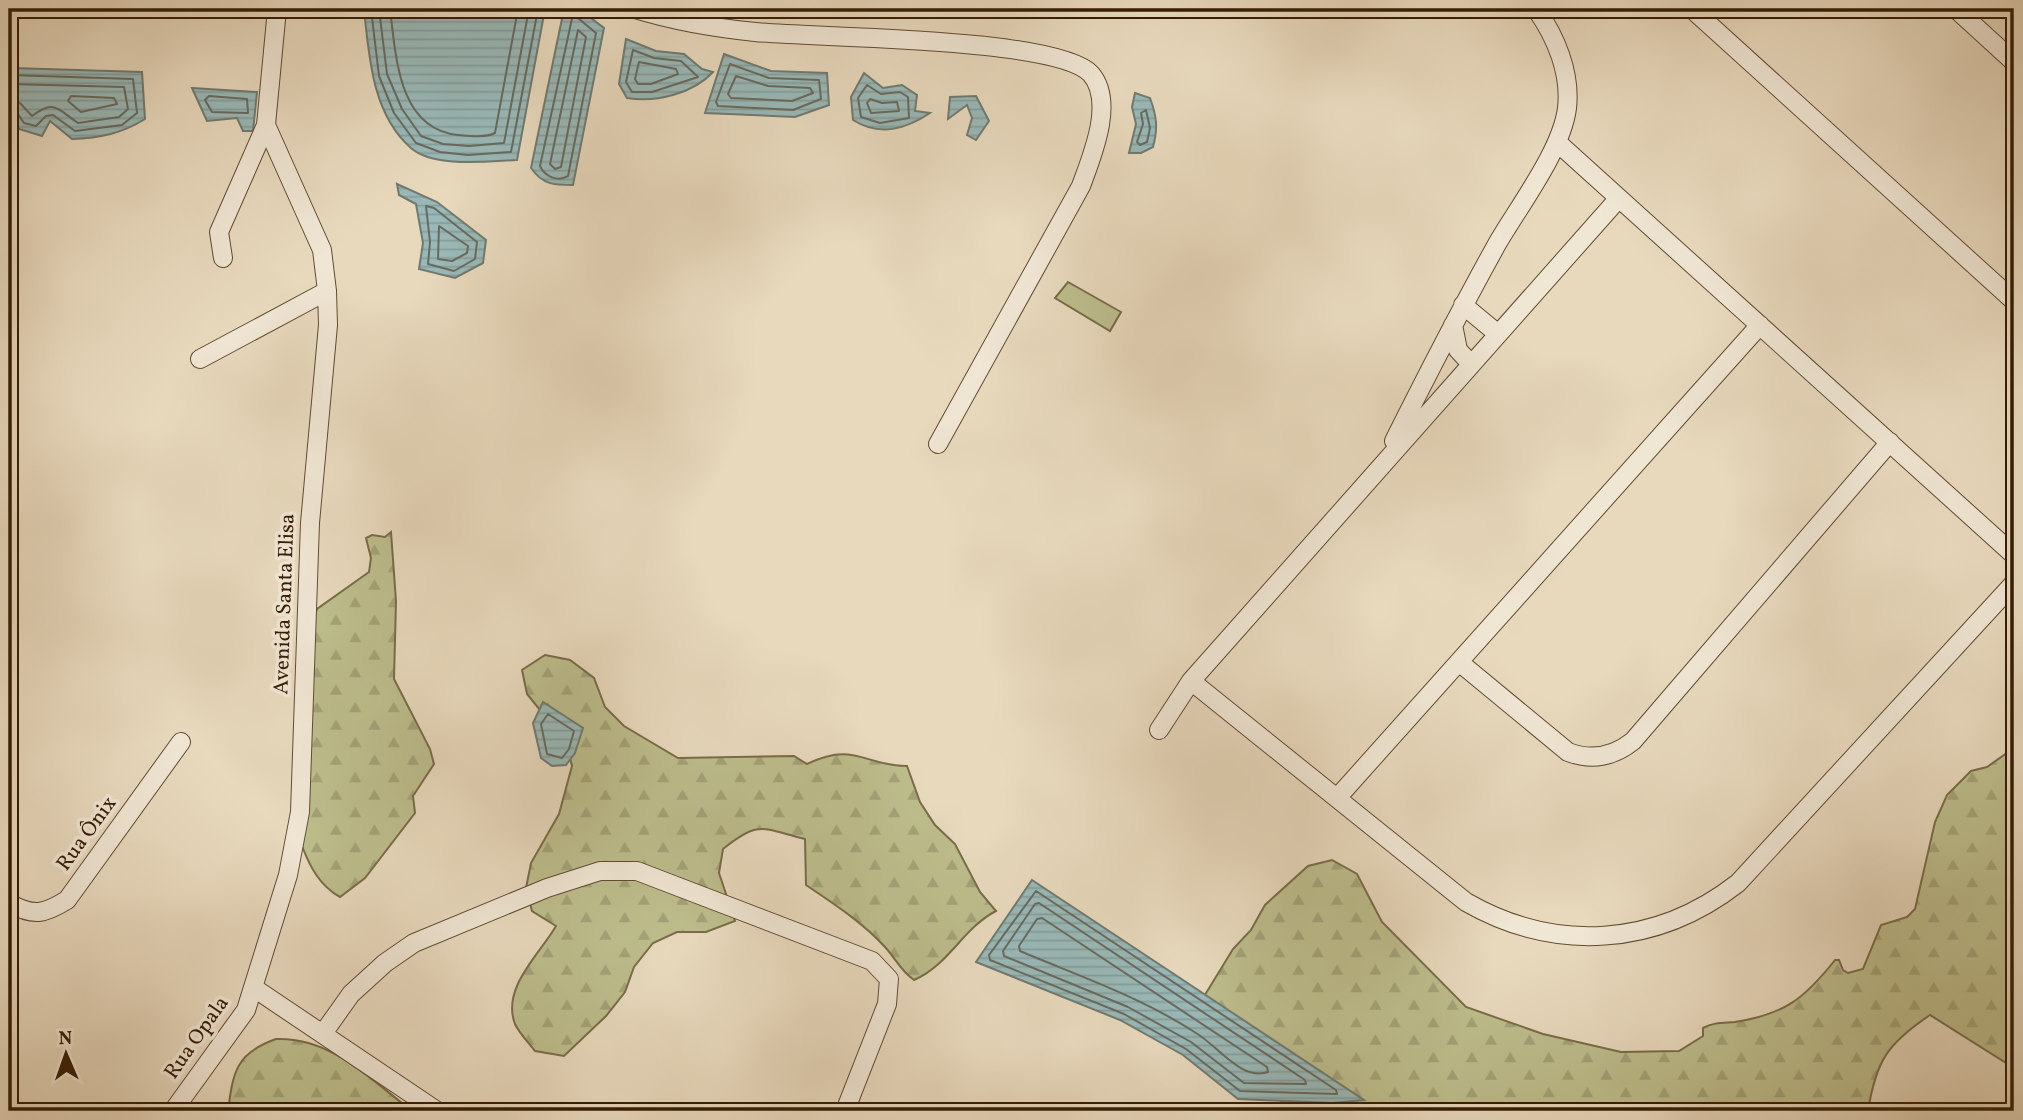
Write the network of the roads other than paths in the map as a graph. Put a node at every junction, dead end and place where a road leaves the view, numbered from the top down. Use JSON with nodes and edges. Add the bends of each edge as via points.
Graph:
{"nodes":[{"id":1,"x":277,"y":9,"type":"edge"},
{"id":2,"x":635,"y":9,"type":"edge"},
{"id":3,"x":1536,"y":9,"type":"edge"},
{"id":4,"x":1692,"y":9,"type":"edge"},
{"id":5,"x":1956,"y":9,"type":"edge"},
{"id":6,"x":2014,"y":62,"type":"edge"},
{"id":7,"x":267,"y":125,"type":"junction"},
{"id":8,"x":1558,"y":143,"type":"junction"},
{"id":9,"x":1619,"y":198,"type":"junction"},
{"id":10,"x":223,"y":258,"type":"dead end"},
{"id":11,"x":327,"y":291,"type":"junction"},
{"id":12,"x":2014,"y":301,"type":"edge"},
{"id":13,"x":1463,"y":305,"type":"junction"},
{"id":14,"x":1453,"y":325,"type":"junction"},
{"id":15,"x":1760,"y":326,"type":"junction"},
{"id":16,"x":1498,"y":334,"type":"junction"},
{"id":17,"x":200,"y":359,"type":"dead end"},
{"id":18,"x":1471,"y":364,"type":"junction"},
{"id":19,"x":1890,"y":442,"type":"junction"},
{"id":20,"x":938,"y":444,"type":"dead end"},
{"id":21,"x":1381,"y":466,"type":"junction"},
{"id":22,"x":2014,"y":555,"type":"edge"},
{"id":23,"x":2014,"y":583,"type":"edge"},
{"id":24,"x":1459,"y":662,"type":"junction"},
{"id":25,"x":1191,"y":681,"type":"junction"},
{"id":26,"x":1159,"y":730,"type":"dead end"},
{"id":27,"x":181,"y":742,"type":"dead end"},
{"id":28,"x":1337,"y":798,"type":"junction"},
{"id":29,"x":9,"y":903,"type":"edge"},
{"id":30,"x":254,"y":988,"type":"junction"},
{"id":31,"x":324,"y":1032,"type":"junction"},
{"id":32,"x":173,"y":1111,"type":"edge"},
{"id":33,"x":437,"y":1111,"type":"edge"},
{"id":34,"x":845,"y":1111,"type":"edge"}],
"edges":[{"from":1,"to":7,"type":"street","name":"Avenida Santa Elisa"},
{"from":2,"to":20,"type":"street","via":[[752,32],[1011,49],[1075,62],[1090,73],[1098,86],[1100,121],[1098,142],[1081,186]]},
{"from":3,"to":8,"type":"street","via":[[1553,37],[1564,72],[1567,108]]},
{"from":4,"to":12,"type":"street"},
{"from":5,"to":6,"type":"street"},
{"from":7,"to":10,"type":"street","via":[[219,232]]},
{"from":7,"to":11,"type":"street","name":"Avenida Santa Elisa","via":[[322,250]]},
{"from":8,"to":9,"type":"street"},
{"from":8,"to":13,"type":"street"},
{"from":9,"to":15,"type":"street"},
{"from":9,"to":16,"type":"street"},
{"from":11,"to":17,"type":"street"},
{"from":11,"to":30,"type":"street","name":"Avenida Santa Elisa","via":[[310,523],[300,812],[288,875]]},
{"from":13,"to":14,"type":"street"},
{"from":13,"to":16,"type":"street"},
{"from":14,"to":18,"type":"street","via":[[1458,350]]},
{"from":14,"to":21,"type":"street"},
{"from":15,"to":19,"type":"street"},
{"from":15,"to":24,"type":"street"},
{"from":16,"to":18,"type":"street"},
{"from":18,"to":21,"type":"street"},
{"from":19,"to":22,"type":"street"},
{"from":19,"to":24,"type":"street","via":[[1633,741],[1615,753],[1596,757],[1568,752]]},
{"from":21,"to":25,"type":"street"},
{"from":23,"to":28,"type":"street","via":[[1754,868],[1710,903],[1659,926],[1615,936],[1582,937],[1506,922],[1466,902]]},
{"from":24,"to":28,"type":"street"},
{"from":25,"to":26,"type":"street"},
{"from":25,"to":28,"type":"street"},
{"from":27,"to":29,"type":"street","name":"Rua Ônix","via":[[67,900],[47,912],[29,912]]},
{"from":30,"to":31,"type":"street"},
{"from":30,"to":32,"type":"street","name":"Rua Opala","via":[[226,1041]]},
{"from":31,"to":33,"type":"street"},
{"from":31,"to":34,"type":"street","via":[[351,994],[414,943],[547,888],[600,872],[637,871],[872,961],[889,979],[887,1004]]}]}
